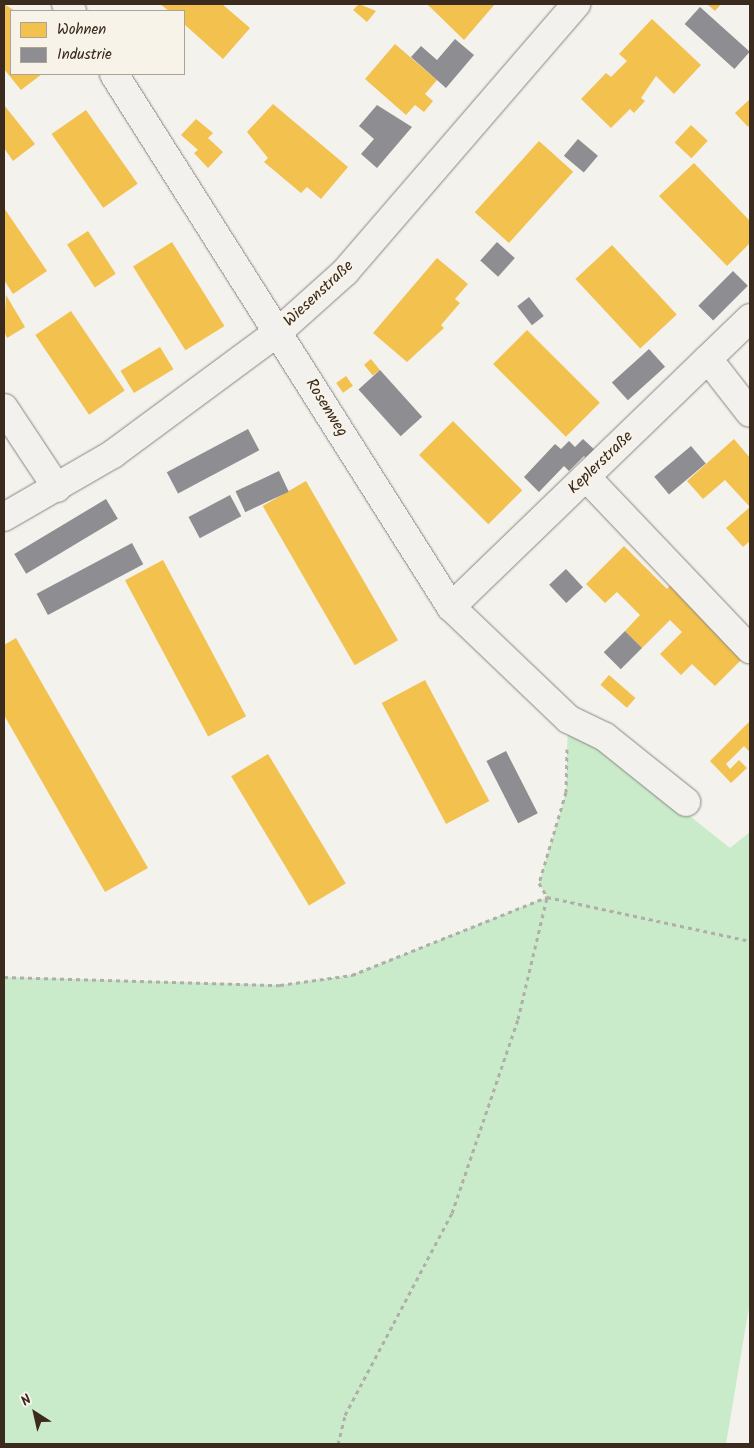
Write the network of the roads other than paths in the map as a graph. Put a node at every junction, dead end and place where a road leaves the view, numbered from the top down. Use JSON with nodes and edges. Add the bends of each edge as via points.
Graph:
{"nodes":[{"id":1,"x":576,"y":4,"type":"edge"},
{"id":2,"x":115,"y":75,"type":"edge"},
{"id":3,"x":750,"y":318,"type":"edge"},
{"id":4,"x":278,"y":332,"type":"junction"},
{"id":5,"x":708,"y":359,"type":"junction"},
{"id":6,"x":4,"y":408,"type":"edge"},
{"id":7,"x":750,"y":413,"type":"edge"},
{"id":8,"x":586,"y":476,"type":"junction"},
{"id":9,"x":57,"y":488,"type":"junction"},
{"id":10,"x":4,"y":517,"type":"edge"},
{"id":11,"x":451,"y":607,"type":"junction"},
{"id":12,"x":750,"y":649,"type":"edge"},
{"id":13,"x":686,"y":802,"type":"dead end"}],
"edges":[{"from":1,"to":4,"type":"street","name":"Wiesenstraße","via":[[345,272]]},
{"from":2,"to":4,"type":"street","name":"Rosenweg"},
{"from":3,"to":5,"type":"street","name":"Keplerstraße"},
{"from":4,"to":9,"type":"street","name":"Wiesenstraße","via":[[113,454]]},
{"from":4,"to":11,"type":"street","name":"Rosenweg"},
{"from":5,"to":7,"type":"street"},
{"from":5,"to":8,"type":"street","name":"Keplerstraße"},
{"from":6,"to":9,"type":"street"},
{"from":8,"to":11,"type":"street","name":"Keplerstraße"},
{"from":8,"to":12,"type":"street"},
{"from":9,"to":10,"type":"street","name":"Wiesenstraße"},
{"from":11,"to":13,"type":"street","name":"Rosenweg","via":[[568,719],[605,737]]}]}
